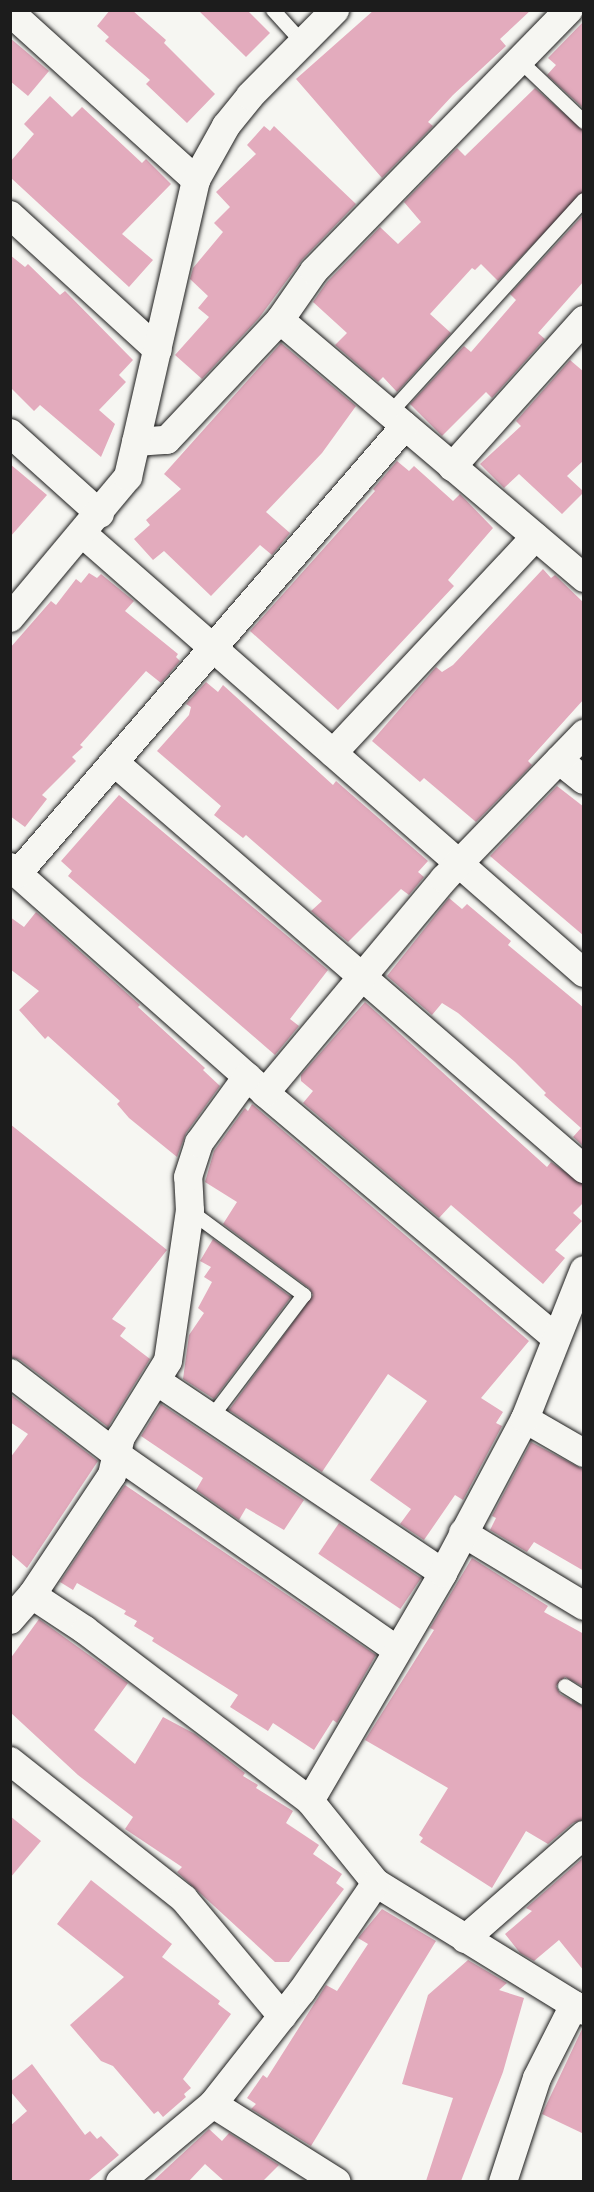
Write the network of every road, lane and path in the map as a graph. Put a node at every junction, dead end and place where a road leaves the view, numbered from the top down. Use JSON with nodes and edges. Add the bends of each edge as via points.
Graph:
{"nodes":[{"id":1,"x":273,"y":10,"type":"edge"},
{"id":2,"x":335,"y":10,"type":"edge"},
{"id":3,"x":570,"y":10,"type":"edge"},
{"id":4,"x":10,"y":12,"type":"edge"},
{"id":5,"x":303,"y":43,"type":"junction"},
{"id":6,"x":519,"y":60,"type":"junction"},
{"id":7,"x":584,"y":122,"type":"edge"},
{"id":8,"x":196,"y":180,"type":"junction"},
{"id":9,"x":584,"y":200,"type":"edge"},
{"id":10,"x":10,"y":215,"type":"edge"},
{"id":11,"x":280,"y":320,"type":"junction"},
{"id":12,"x":584,"y":320,"type":"edge"},
{"id":13,"x":158,"y":350,"type":"junction"},
{"id":14,"x":398,"y":420,"type":"junction"},
{"id":15,"x":10,"y":433,"type":"edge"},
{"id":16,"x":136,"y":442,"type":"junction"},
{"id":17,"x":452,"y":466,"type":"junction"},
{"id":18,"x":92,"y":524,"type":"junction"},
{"id":19,"x":535,"y":537,"type":"junction"},
{"id":20,"x":584,"y":578,"type":"edge"},
{"id":21,"x":10,"y":618,"type":"edge"},
{"id":22,"x":213,"y":648,"type":"junction"},
{"id":23,"x":584,"y":734,"type":"edge"},
{"id":24,"x":333,"y":753,"type":"junction"},
{"id":25,"x":559,"y":760,"type":"junction"},
{"id":26,"x":114,"y":762,"type":"junction"},
{"id":27,"x":584,"y":780,"type":"edge"},
{"id":28,"x":459,"y":864,"type":"junction"},
{"id":29,"x":14,"y":870,"type":"edge"},
{"id":30,"x":584,"y":973,"type":"edge"},
{"id":31,"x":361,"y":977,"type":"junction"},
{"id":32,"x":256,"y":1085,"type":"junction"},
{"id":33,"x":584,"y":1169,"type":"edge"},
{"id":34,"x":190,"y":1211,"type":"junction"},
{"id":35,"x":584,"y":1270,"type":"edge"},
{"id":36,"x":556,"y":1338,"type":"junction"},
{"id":37,"x":10,"y":1373,"type":"edge"},
{"id":38,"x":158,"y":1382,"type":"junction"},
{"id":39,"x":211,"y":1418,"type":"junction"},
{"id":40,"x":525,"y":1419,"type":"junction"},
{"id":41,"x":584,"y":1453,"type":"edge"},
{"id":42,"x":116,"y":1454,"type":"junction"},
{"id":43,"x":463,"y":1533,"type":"junction"},
{"id":44,"x":443,"y":1573,"type":"junction"},
{"id":45,"x":32,"y":1595,"type":"junction"},
{"id":46,"x":584,"y":1606,"type":"edge"},
{"id":47,"x":10,"y":1620,"type":"edge"},
{"id":48,"x":397,"y":1650,"type":"junction"},
{"id":49,"x":565,"y":1686,"type":"dead end"},
{"id":50,"x":584,"y":1698,"type":"edge"},
{"id":51,"x":10,"y":1761,"type":"edge"},
{"id":52,"x":310,"y":1801,"type":"junction"},
{"id":53,"x":584,"y":1835,"type":"edge"},
{"id":54,"x":376,"y":1883,"type":"junction"},
{"id":55,"x":465,"y":1939,"type":"junction"},
{"id":56,"x":578,"y":2008,"type":"edge"},
{"id":57,"x":282,"y":2016,"type":"junction"},
{"id":58,"x":213,"y":2104,"type":"junction"},
{"id":59,"x":120,"y":2181,"type":"edge"},
{"id":60,"x":338,"y":2181,"type":"edge"},
{"id":61,"x":503,"y":2181,"type":"edge"}],
"edges":[{"from":1,"to":5,"type":"lane"},
{"from":2,"to":5,"type":"street"},
{"from":3,"to":6,"type":"street"},
{"from":4,"to":8,"type":"street"},
{"from":5,"to":8,"type":"street","via":[[226,126]]},
{"from":6,"to":7,"type":"lane"},
{"from":6,"to":11,"type":"street","via":[[314,271]]},
{"from":8,"to":13,"type":"street"},
{"from":9,"to":14,"type":"lane"},
{"from":10,"to":13,"type":"street"},
{"from":11,"to":14,"type":"street"},
{"from":11,"to":16,"type":"street","via":[[166,440]]},
{"from":12,"to":17,"type":"street"},
{"from":13,"to":16,"type":"street"},
{"from":14,"to":17,"type":"street"},
{"from":14,"to":22,"type":"street"},
{"from":15,"to":18,"type":"street"},
{"from":16,"to":18,"type":"street","via":[[128,477]]},
{"from":17,"to":19,"type":"street"},
{"from":18,"to":21,"type":"street"},
{"from":18,"to":22,"type":"street"},
{"from":19,"to":20,"type":"street"},
{"from":19,"to":24,"type":"street"},
{"from":22,"to":24,"type":"street"},
{"from":22,"to":26,"type":"street"},
{"from":23,"to":25,"type":"street"},
{"from":24,"to":28,"type":"street"},
{"from":25,"to":27,"type":"street"},
{"from":25,"to":28,"type":"street"},
{"from":26,"to":29,"type":"street"},
{"from":26,"to":31,"type":"street"},
{"from":28,"to":30,"type":"street"},
{"from":28,"to":31,"type":"street"},
{"from":29,"to":32,"type":"street"},
{"from":31,"to":32,"type":"street"},
{"from":31,"to":33,"type":"street"},
{"from":32,"to":34,"type":"street","via":[[199,1143],[188,1177]]},
{"from":32,"to":36,"type":"street"},
{"from":34,"to":38,"type":"street","via":[[168,1361]]},
{"from":34,"to":39,"type":"lane","via":[[304,1295]]},
{"from":35,"to":36,"type":"street"},
{"from":36,"to":40,"type":"street"},
{"from":37,"to":42,"type":"street"},
{"from":38,"to":39,"type":"street"},
{"from":38,"to":42,"type":"street","via":[[121,1437]]},
{"from":39,"to":44,"type":"street"},
{"from":40,"to":41,"type":"street"},
{"from":40,"to":43,"type":"street"},
{"from":42,"to":45,"type":"street","via":[[112,1475]]},
{"from":42,"to":48,"type":"street"},
{"from":43,"to":44,"type":"street"},
{"from":43,"to":46,"type":"street"},
{"from":44,"to":48,"type":"street"},
{"from":45,"to":47,"type":"street"},
{"from":45,"to":52,"type":"street","via":[[85,1630]]},
{"from":48,"to":52,"type":"street"},
{"from":49,"to":50,"type":"lane"},
{"from":51,"to":57,"type":"street","via":[[184,1899]]},
{"from":52,"to":54,"type":"street"},
{"from":53,"to":55,"type":"street"},
{"from":54,"to":55,"type":"street"},
{"from":54,"to":57,"type":"street"},
{"from":55,"to":56,"type":"street"},
{"from":56,"to":61,"type":"street","via":[[537,2078]]},
{"from":57,"to":58,"type":"street"},
{"from":58,"to":59,"type":"street"},
{"from":58,"to":60,"type":"street"}]}
